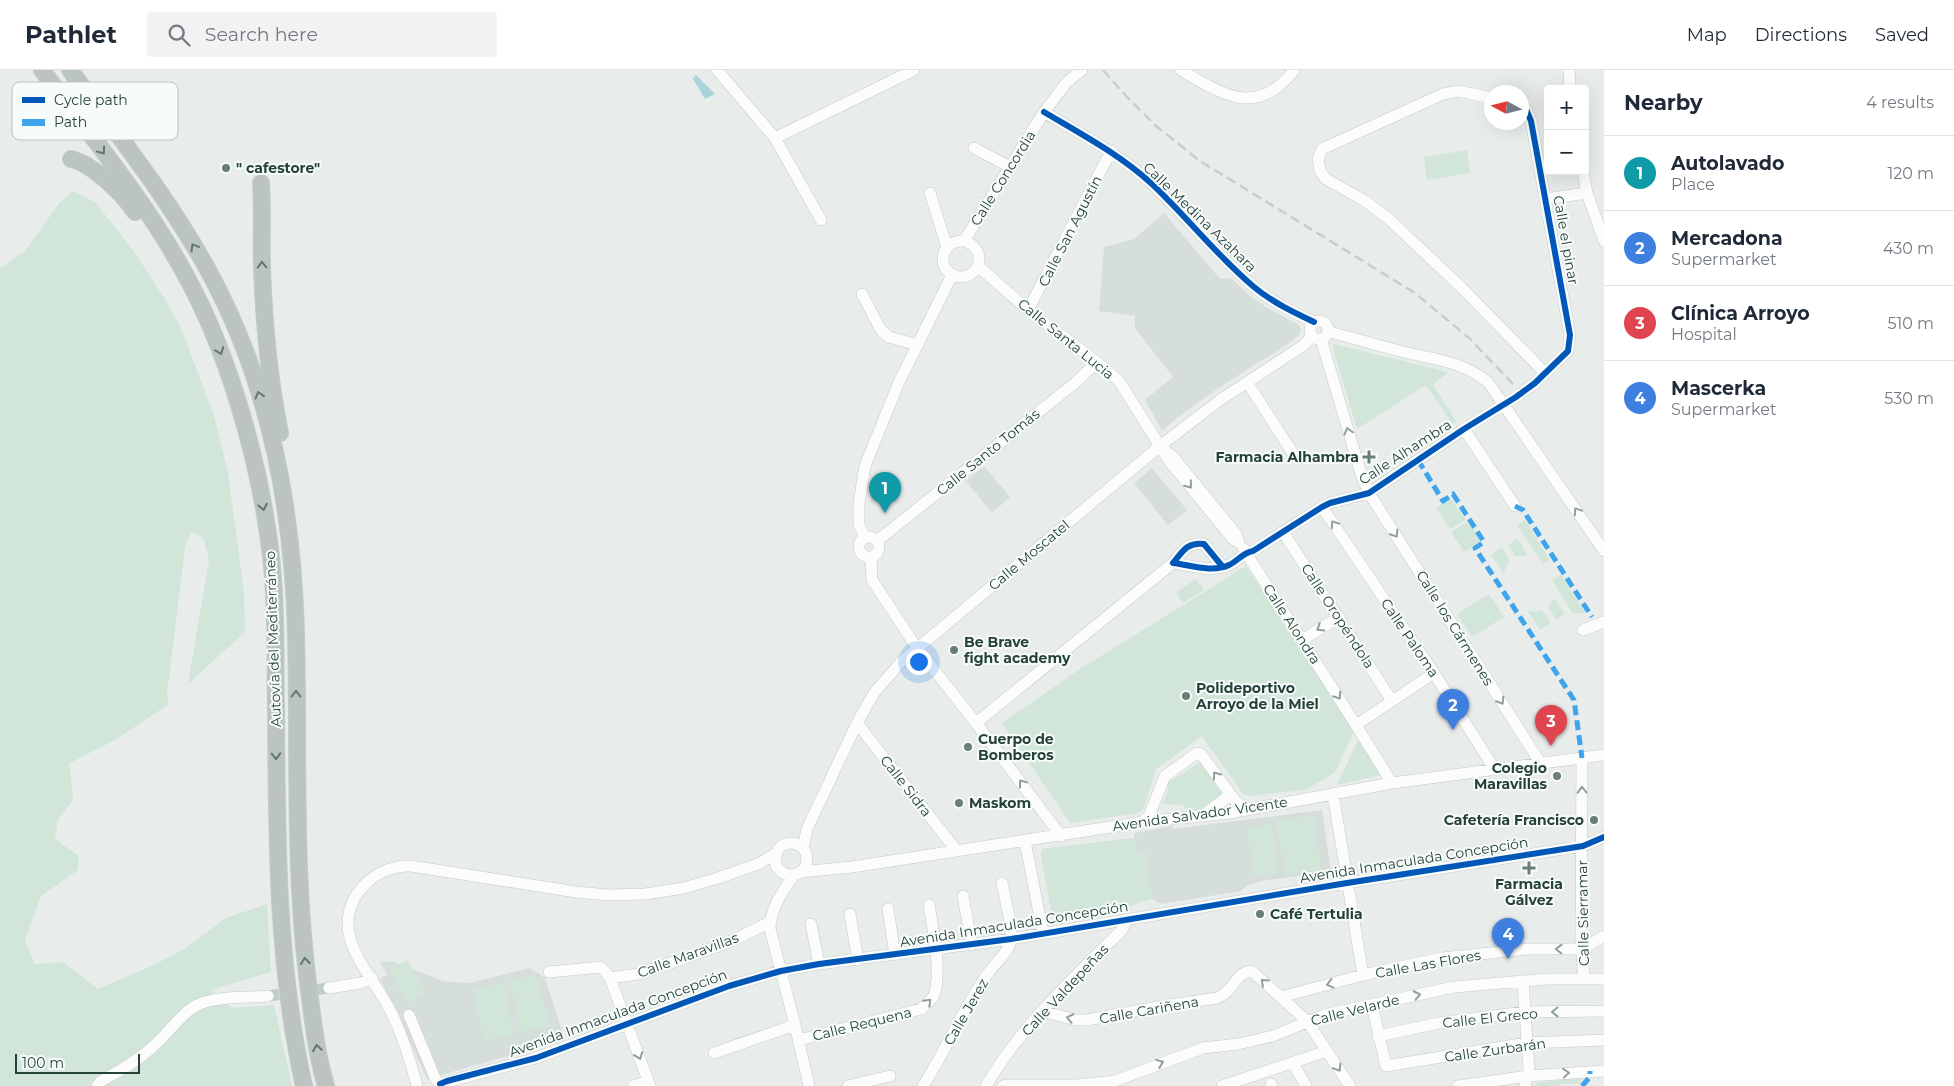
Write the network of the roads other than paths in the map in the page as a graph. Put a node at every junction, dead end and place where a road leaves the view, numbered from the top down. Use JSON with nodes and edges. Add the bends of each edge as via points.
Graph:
{"nodes":[{"id":1,"x":42,"y":70,"type":"edge"},
{"id":2,"x":70,"y":70,"type":"edge"},
{"id":3,"x":717,"y":70,"type":"edge"},
{"id":4,"x":914,"y":70,"type":"edge"},
{"id":5,"x":1082,"y":70,"type":"edge"},
{"id":6,"x":1182,"y":70,"type":"edge"},
{"id":7,"x":1294,"y":70,"type":"edge"},
{"id":8,"x":1569,"y":70,"type":"edge"},
{"id":9,"x":51,"y":82,"type":"edge"},
{"id":10,"x":79,"y":82,"type":"edge"},
{"id":11,"x":1570,"y":85,"type":"edge"},
{"id":12,"x":1484,"y":96,"type":"edge"},
{"id":13,"x":1044,"y":112,"type":"junction"},
{"id":14,"x":1529,"y":116,"type":"edge"},
{"id":15,"x":775,"y":138,"type":"junction"},
{"id":16,"x":94,"y":140,"type":"edge"},
{"id":17,"x":122,"y":140,"type":"edge"},
{"id":18,"x":974,"y":148,"type":"dead end"},
{"id":19,"x":1111,"y":152,"type":"junction"},
{"id":20,"x":71,"y":159,"type":"dead end"},
{"id":21,"x":1010,"y":167,"type":"junction"},
{"id":22,"x":1585,"y":175,"type":"edge"},
{"id":23,"x":261,"y":183,"type":"dead end"},
{"id":24,"x":930,"y":193,"type":"dead end"},
{"id":25,"x":1587,"y":193,"type":"junction"},
{"id":26,"x":1545,"y":199,"type":"junction"},
{"id":27,"x":821,"y":220,"type":"dead end"},
{"id":28,"x":964,"y":241,"type":"junction"},
{"id":29,"x":1604,"y":241,"type":"edge"},
{"id":30,"x":947,"y":247,"type":"junction"},
{"id":31,"x":978,"y":266,"type":"junction"},
{"id":32,"x":952,"y":275,"type":"junction"},
{"id":33,"x":862,"y":294,"type":"dead end"},
{"id":34,"x":1028,"y":310,"type":"junction"},
{"id":35,"x":205,"y":317,"type":"junction"},
{"id":36,"x":1314,"y":322,"type":"junction"},
{"id":37,"x":1321,"y":336,"type":"junction"},
{"id":38,"x":918,"y":345,"type":"junction"},
{"id":39,"x":1097,"y":362,"type":"junction"},
{"id":40,"x":1545,"y":373,"type":"junction"},
{"id":41,"x":1247,"y":382,"type":"junction"},
{"id":42,"x":1504,"y":405,"type":"junction"},
{"id":43,"x":1464,"y":429,"type":"junction"},
{"id":44,"x":1160,"y":446,"type":"junction"},
{"id":45,"x":1294,"y":455,"type":"dead end"},
{"id":46,"x":1369,"y":493,"type":"junction"},
{"id":47,"x":284,"y":499,"type":"junction"},
{"id":48,"x":1515,"y":506,"type":"dead end"},
{"id":49,"x":1322,"y":507,"type":"junction"},
{"id":50,"x":1283,"y":532,"type":"junction"},
{"id":51,"x":865,"y":538,"type":"junction"},
{"id":52,"x":878,"y":541,"type":"junction"},
{"id":53,"x":1242,"y":547,"type":"junction"},
{"id":54,"x":1604,"y":551,"type":"edge"},
{"id":55,"x":871,"y":557,"type":"junction"},
{"id":56,"x":1173,"y":563,"type":"junction"},
{"id":57,"x":1222,"y":566,"type":"junction"},
{"id":58,"x":1339,"y":617,"type":"junction"},
{"id":59,"x":1604,"y":622,"type":"edge"},
{"id":60,"x":1583,"y":630,"type":"dead end"},
{"id":61,"x":1302,"y":640,"type":"junction"},
{"id":62,"x":916,"y":648,"type":"junction"},
{"id":63,"x":1434,"y":673,"type":"junction"},
{"id":64,"x":1392,"y":701,"type":"junction"},
{"id":65,"x":856,"y":723,"type":"junction"},
{"id":66,"x":976,"y":723,"type":"junction"},
{"id":67,"x":1356,"y":725,"type":"junction"},
{"id":68,"x":1604,"y":755,"type":"edge"},
{"id":69,"x":1582,"y":758,"type":"junction"},
{"id":70,"x":1541,"y":764,"type":"junction"},
{"id":71,"x":1495,"y":770,"type":"junction"},
{"id":72,"x":1392,"y":783,"type":"junction"},
{"id":73,"x":1334,"y":794,"type":"junction"},
{"id":74,"x":1230,"y":795,"type":"junction"},
{"id":75,"x":1249,"y":808,"type":"junction"},
{"id":76,"x":1200,"y":815,"type":"junction"},
{"id":77,"x":1143,"y":822,"type":"junction"},
{"id":78,"x":807,"y":829,"type":"junction"},
{"id":79,"x":1062,"y":836,"type":"junction"},
{"id":80,"x":1604,"y":837,"type":"edge"},
{"id":81,"x":1025,"y":841,"type":"junction"},
{"id":82,"x":792,"y":843,"type":"junction"},
{"id":83,"x":1583,"y":846,"type":"junction"},
{"id":84,"x":956,"y":850,"type":"junction"},
{"id":85,"x":777,"y":853,"type":"junction"},
{"id":86,"x":805,"y":853,"type":"junction"},
{"id":87,"x":825,"y":868,"type":"junction"},
{"id":88,"x":781,"y":870,"type":"junction"},
{"id":89,"x":739,"y":871,"type":"junction"},
{"id":90,"x":797,"y":873,"type":"junction"},
{"id":91,"x":1002,"y":883,"type":"dead end"},
{"id":92,"x":1347,"y":883,"type":"junction"},
{"id":93,"x":780,"y":896,"type":"junction"},
{"id":94,"x":963,"y":896,"type":"dead end"},
{"id":95,"x":929,"y":905,"type":"dead end"},
{"id":96,"x":888,"y":909,"type":"dead end"},
{"id":97,"x":850,"y":914,"type":"dead end"},
{"id":98,"x":1127,"y":919,"type":"junction"},
{"id":99,"x":770,"y":922,"type":"junction"},
{"id":100,"x":811,"y":924,"type":"dead end"},
{"id":101,"x":1043,"y":933,"type":"junction"},
{"id":102,"x":1604,"y":936,"type":"edge"},
{"id":103,"x":1011,"y":939,"type":"junction"},
{"id":104,"x":972,"y":945,"type":"junction"},
{"id":105,"x":1583,"y":949,"type":"junction"},
{"id":106,"x":936,"y":950,"type":"junction"},
{"id":107,"x":895,"y":955,"type":"junction"},
{"id":108,"x":858,"y":960,"type":"junction"},
{"id":109,"x":819,"y":964,"type":"junction"},
{"id":110,"x":780,"y":971,"type":"junction"},
{"id":111,"x":549,"y":972,"type":"dead end"},
{"id":112,"x":1363,"y":975,"type":"junction"},
{"id":113,"x":372,"y":978,"type":"junction"},
{"id":114,"x":610,"y":978,"type":"junction"},
{"id":115,"x":1584,"y":978,"type":"junction"},
{"id":116,"x":1604,"y":979,"type":"edge"},
{"id":117,"x":1523,"y":981,"type":"junction"},
{"id":118,"x":329,"y":988,"type":"tunnel mouth"},
{"id":119,"x":268,"y":996,"type":"tunnel mouth"},
{"id":120,"x":1281,"y":997,"type":"junction"},
{"id":121,"x":1372,"y":1004,"type":"junction"},
{"id":122,"x":1042,"y":1011,"type":"junction"},
{"id":123,"x":1604,"y":1011,"type":"edge"},
{"id":124,"x":1524,"y":1012,"type":"junction"},
{"id":125,"x":409,"y":1015,"type":"dead end"},
{"id":126,"x":1307,"y":1021,"type":"junction"},
{"id":127,"x":795,"y":1024,"type":"junction"},
{"id":128,"x":627,"y":1025,"type":"junction"},
{"id":129,"x":1378,"y":1036,"type":"junction"},
{"id":130,"x":798,"y":1040,"type":"junction"},
{"id":131,"x":1604,"y":1040,"type":"edge"},
{"id":132,"x":1527,"y":1043,"type":"junction"},
{"id":133,"x":1327,"y":1051,"type":"junction"},
{"id":134,"x":714,"y":1053,"type":"dead end"},
{"id":135,"x":1294,"y":1062,"type":"junction"},
{"id":136,"x":1604,"y":1071,"type":"edge"},
{"id":137,"x":890,"y":1076,"type":"dead end"},
{"id":138,"x":1527,"y":1081,"type":"edge"},
{"id":139,"x":439,"y":1082,"type":"edge"},
{"id":140,"x":649,"y":1083,"type":"edge"},
{"id":141,"x":1116,"y":1084,"type":"edge"},
{"id":142,"x":1078,"y":1085,"type":"edge"},
{"id":143,"x":1228,"y":1085,"type":"edge"},
{"id":144,"x":97,"y":1086,"type":"edge"},
{"id":145,"x":304,"y":1086,"type":"edge"},
{"id":146,"x":326,"y":1086,"type":"edge"},
{"id":147,"x":417,"y":1086,"type":"edge"},
{"id":148,"x":633,"y":1086,"type":"edge"},
{"id":149,"x":809,"y":1086,"type":"edge"},
{"id":150,"x":848,"y":1086,"type":"edge"},
{"id":151,"x":923,"y":1086,"type":"edge"},
{"id":152,"x":986,"y":1086,"type":"edge"},
{"id":153,"x":1003,"y":1086,"type":"edge"},
{"id":154,"x":1306,"y":1086,"type":"edge"},
{"id":155,"x":1350,"y":1086,"type":"edge"},
{"id":156,"x":1458,"y":1086,"type":"edge"}],
"edges":[{"from":1,"to":9,"type":"highway","name":"Autovía del Mediterráneo","one_way":true},
{"from":10,"to":2,"type":"highway","name":"Autovía del Mediterráneo","one_way":true},
{"from":3,"to":15,"type":"street"},
{"from":4,"to":15,"type":"street"},
{"from":5,"to":13,"type":"street","name":"Calle Concordia","via":[[1067,82]]},
{"from":6,"to":7,"type":"street","via":[[1214,90],[1240,99],[1278,88]]},
{"from":8,"to":11,"type":"street"},
{"from":12,"to":40,"type":"street","via":[[1459,91],[1443,94],[1322,149],[1318,160],[1320,171],[1326,179],[1365,201],[1390,220]]},
{"from":13,"to":19,"type":"street","name":"Calle Medina Azahara"},
{"from":13,"to":21,"type":"street","name":"Calle Concordia"},
{"from":14,"to":26,"type":"street","name":"Calle el pinar"},
{"from":15,"to":27,"type":"street"},
{"from":16,"to":35,"type":"highway","name":"Autovía del Mediterráneo","one_way":true,"via":[[141,204],[185,274]]},
{"from":47,"to":17,"type":"highway","name":"Autovía del Mediterráneo","one_way":true,"via":[[268,422],[243,345],[208,271],[177,219]]},
{"from":18,"to":21,"type":"street"},
{"from":19,"to":34,"type":"street","name":"Calle San Agustín"},
{"from":19,"to":36,"type":"street","name":"Calle Medina Azahara","via":[[1151,184],[1255,288],[1282,307]]},
{"from":20,"to":35,"type":"highway","via":[[95,170],[131,206],[185,292]]},
{"from":21,"to":28,"type":"street","name":"Calle Concordia"},
{"from":22,"to":25,"type":"street"},
{"from":47,"to":23,"type":"highway","one_way":true,"via":[[286,462],[271,378],[264,313]]},
{"from":24,"to":30,"type":"street"},
{"from":25,"to":26,"type":"street","name":"Calle el pinar"},
{"from":25,"to":29,"type":"street"},
{"from":26,"to":40,"type":"street","name":"Calle el pinar","via":[[1570,344],[1568,351]]},
{"from":28,"to":30,"type":"street"},
{"from":28,"to":31,"type":"street","via":[[975,247]]},
{"from":30,"to":32,"type":"street","via":[[944,266]]},
{"from":31,"to":32,"type":"street","via":[[969,276]]},
{"from":31,"to":34,"type":"street","name":"Calle Santa Lucia"},
{"from":32,"to":38,"type":"street"},
{"from":33,"to":38,"type":"street","via":[[881,330],[889,337]]},
{"from":34,"to":39,"type":"street","name":"Calle Santa Lucia"},
{"from":35,"to":145,"type":"highway","name":"Autovía del Mediterráneo","one_way":true,"via":[[220,350],[249,444],[269,541],[274,597],[281,925],[290,1012]]},
{"from":36,"to":37,"type":"street","via":[[1310,330]]},
{"from":36,"to":37,"type":"street","name":"Calle Medina Azahara","via":[[1319,320],[1328,326]]},
{"from":37,"to":41,"type":"street","name":"Calle Moscatel"},
{"from":37,"to":42,"type":"street","via":[[1450,361],[1474,371],[1488,382]]},
{"from":46,"to":37,"type":"street","name":"Calle los Cármenes","one_way":true},
{"from":38,"to":51,"type":"street","via":[[898,382],[865,466],[859,525]]},
{"from":39,"to":44,"type":"street","name":"Calle Santa Lucia","via":[[1119,381]]},
{"from":39,"to":52,"type":"street","name":"Calle Santo Tomás"},
{"from":40,"to":42,"type":"street","name":"Calle Alhambra"},
{"from":41,"to":44,"type":"street","name":"Calle Moscatel"},
{"from":41,"to":45,"type":"street"},
{"from":42,"to":43,"type":"street","name":"Calle Alhambra"},
{"from":54,"to":42,"type":"street","one_way":true},
{"from":43,"to":46,"type":"street","name":"Calle Alhambra"},
{"from":43,"to":48,"type":"street"},
{"from":44,"to":53,"type":"street","name":"Calle Alondra","via":[[1220,524]]},
{"from":44,"to":62,"type":"street","name":"Calle Moscatel"},
{"from":46,"to":49,"type":"street","name":"Calle Alhambra"},
{"from":46,"to":70,"type":"street","name":"Calle los Cármenes","one_way":true},
{"from":146,"to":47,"type":"highway","name":"Autovía del Mediterráneo","one_way":true,"via":[[319,1062],[304,956],[296,749],[296,633]]},
{"from":49,"to":50,"type":"street","name":"Calle Alhambra"},
{"from":63,"to":49,"type":"street","name":"Calle Paloma","one_way":true},
{"from":50,"to":53,"type":"street","name":"Calle Alhambra","via":[[1253,551]]},
{"from":50,"to":58,"type":"street","name":"Calle Oropéndola"},
{"from":51,"to":52,"type":"street"},
{"from":51,"to":55,"type":"street","via":[[859,545],[860,552]]},
{"from":52,"to":55,"type":"street","via":[[879,551]]},
{"from":53,"to":57,"type":"street","name":"Calle Alhambra","via":[[1229,565]]},
{"from":53,"to":61,"type":"street","name":"Calle Alondra"},
{"from":55,"to":62,"type":"street","via":[[872,580]]},
{"from":56,"to":57,"type":"street","via":[[1212,569]]},
{"from":56,"to":57,"type":"street","via":[[1195,543],[1204,544]]},
{"from":56,"to":66,"type":"street"},
{"from":58,"to":61,"type":"street","one_way":true},
{"from":58,"to":64,"type":"street","name":"Calle Oropéndola"},
{"from":59,"to":60,"type":"street"},
{"from":61,"to":67,"type":"street","name":"Calle Alondra","one_way":true},
{"from":62,"to":65,"type":"street","name":"Calle Moscatel","via":[[874,693]]},
{"from":62,"to":66,"type":"street"},
{"from":63,"to":64,"type":"street"},
{"from":63,"to":71,"type":"street","name":"Calle Paloma"},
{"from":64,"to":67,"type":"street"},
{"from":65,"to":78,"type":"street","name":"Calle Moscatel"},
{"from":65,"to":84,"type":"street","name":"Calle Sidra"},
{"from":79,"to":66,"type":"street","one_way":true},
{"from":67,"to":72,"type":"street","name":"Calle Alondra"},
{"from":68,"to":69,"type":"street","name":"Avenida Salvador Vicente"},
{"from":69,"to":70,"type":"street","name":"Avenida Salvador Vicente"},
{"from":83,"to":69,"type":"street","name":"Calle Sierramar","one_way":true},
{"from":70,"to":71,"type":"street","name":"Avenida Salvador Vicente"},
{"from":71,"to":72,"type":"street","name":"Avenida Salvador Vicente"},
{"from":72,"to":73,"type":"street","name":"Avenida Salvador Vicente"},
{"from":73,"to":75,"type":"street","name":"Avenida Salvador Vicente"},
{"from":73,"to":92,"type":"street"},
{"from":74,"to":75,"type":"street","via":[[1239,805]]},
{"from":74,"to":76,"type":"street"},
{"from":74,"to":77,"type":"street","one_way":true,"via":[[1201,754],[1197,753],[1165,776],[1149,816]]},
{"from":75,"to":76,"type":"street","name":"Avenida Salvador Vicente"},
{"from":76,"to":77,"type":"street","name":"Avenida Salvador Vicente"},
{"from":77,"to":79,"type":"street","name":"Avenida Salvador Vicente"},
{"from":78,"to":82,"type":"street","name":"Calle Moscatel"},
{"from":78,"to":86,"type":"street","name":"Calle Moscatel"},
{"from":79,"to":81,"type":"street","name":"Avenida Salvador Vicente"},
{"from":80,"to":83,"type":"street","name":"Avenida Inmaculada Concepción"},
{"from":81,"to":84,"type":"street","name":"Avenida Salvador Vicente"},
{"from":81,"to":101,"type":"street"},
{"from":82,"to":85,"type":"street"},
{"from":82,"to":86,"type":"street"},
{"from":83,"to":92,"type":"street","name":"Avenida Inmaculada Concepción"},
{"from":83,"to":105,"type":"street","name":"Calle Sierramar"},
{"from":84,"to":87,"type":"street","name":"Avenida Salvador Vicente"},
{"from":85,"to":88,"type":"street","via":[[776,862]]},
{"from":85,"to":89,"type":"street"},
{"from":86,"to":87,"type":"street","via":[[814,864]]},
{"from":86,"to":90,"type":"street","via":[[806,866]]},
{"from":87,"to":90,"type":"street","name":"Avenida Salvador Vicente"},
{"from":88,"to":89,"type":"street"},
{"from":88,"to":90,"type":"street"},
{"from":88,"to":93,"type":"street"},
{"from":89,"to":113,"type":"street","via":[[669,890],[608,895],[411,866],[384,870],[357,893],[348,920],[350,939]]},
{"from":90,"to":93,"type":"street"},
{"from":91,"to":103,"type":"street"},
{"from":92,"to":98,"type":"street","name":"Avenida Inmaculada Concepción"},
{"from":92,"to":112,"type":"street"},
{"from":93,"to":99,"type":"street"},
{"from":94,"to":104,"type":"street"},
{"from":95,"to":106,"type":"street","name":"Calle Requena"},
{"from":96,"to":107,"type":"street"},
{"from":97,"to":108,"type":"street"},
{"from":98,"to":101,"type":"street","name":"Avenida Inmaculada Concepción"},
{"from":98,"to":122,"type":"street","name":"Calle Valdepeñas","via":[[1122,930]]},
{"from":99,"to":110,"type":"street"},
{"from":99,"to":114,"type":"street","name":"Calle Maravillas","via":[[732,941],[638,974]]},
{"from":100,"to":109,"type":"street"},
{"from":101,"to":103,"type":"street","name":"Avenida Inmaculada Concepción"},
{"from":102,"to":105,"type":"street"},
{"from":103,"to":104,"type":"street","name":"Avenida Inmaculada Concepción"},
{"from":103,"to":151,"type":"street","name":"Calle Jerez","via":[[1008,949],[988,972],[970,1002]]},
{"from":104,"to":106,"type":"street","name":"Avenida Inmaculada Concepción"},
{"from":105,"to":112,"type":"street","name":"Calle Las Flores","one_way":true,"via":[[1528,949],[1442,958]]},
{"from":105,"to":115,"type":"street","name":"Calle Sierramar"},
{"from":106,"to":107,"type":"street","name":"Avenida Inmaculada Concepción"},
{"from":130,"to":106,"type":"street","name":"Calle Requena","one_way":true,"via":[[921,1009],[934,997]]},
{"from":107,"to":108,"type":"street","name":"Avenida Inmaculada Concepción"},
{"from":108,"to":109,"type":"street","name":"Avenida Inmaculada Concepción"},
{"from":109,"to":110,"type":"street","name":"Avenida Inmaculada Concepción"},
{"from":110,"to":127,"type":"street"},
{"from":110,"to":128,"type":"street","name":"Avenida Inmaculada Concepción","via":[[728,986]]},
{"from":111,"to":114,"type":"street","via":[[602,967]]},
{"from":112,"to":120,"type":"street","name":"Calle Las Flores","one_way":true},
{"from":113,"to":118,"type":"street"},
{"from":113,"to":147,"type":"street","via":[[399,1028]]},
{"from":114,"to":128,"type":"street"},
{"from":115,"to":116,"type":"street","name":"Calle Velarde"},
{"from":115,"to":117,"type":"street","name":"Calle Velarde"},
{"from":121,"to":117,"type":"street","name":"Calle Velarde","one_way":true,"via":[[1454,987]]},
{"from":117,"to":124,"type":"street"},
{"from":119,"to":144,"type":"street","via":[[210,1001],[193,1007],[145,1054]]},
{"from":120,"to":122,"type":"street","name":"Calle Cariñena","one_way":true,"via":[[1250,971],[1245,972],[1225,996],[1217,998],[1087,1020]]},
{"from":120,"to":126,"type":"street"},
{"from":121,"to":126,"type":"street","name":"Calle Velarde"},
{"from":121,"to":129,"type":"street"},
{"from":122,"to":152,"type":"street","name":"Calle Valdepeñas","via":[[997,1067]]},
{"from":123,"to":124,"type":"street","name":"Calle El Greco","one_way":true},
{"from":124,"to":129,"type":"street","name":"Calle El Greco","via":[[1439,1023]]},
{"from":124,"to":132,"type":"street"},
{"from":125,"to":139,"type":"street"},
{"from":126,"to":133,"type":"street"},
{"from":141,"to":126,"type":"street","name":"Calle Velarde","one_way":true,"via":[[1203,1048],[1273,1036]]},
{"from":127,"to":130,"type":"street"},
{"from":127,"to":134,"type":"street"},
{"from":128,"to":139,"type":"street","name":"Avenida Inmaculada Concepción","via":[[536,1058]]},
{"from":128,"to":140,"type":"street","one_way":true},
{"from":129,"to":132,"type":"street","name":"Calle Zurbarán","via":[[1386,1066]]},
{"from":130,"to":149,"type":"street"},
{"from":131,"to":132,"type":"street","name":"Calle Zurbarán"},
{"from":132,"to":138,"type":"street"},
{"from":133,"to":135,"type":"street"},
{"from":133,"to":155,"type":"street","one_way":true},
{"from":135,"to":143,"type":"street"},
{"from":135,"to":154,"type":"street"},
{"from":138,"to":136,"type":"street","one_way":true},
{"from":137,"to":150,"type":"street"},
{"from":138,"to":156,"type":"street"},
{"from":140,"to":148,"type":"street"},
{"from":141,"to":142,"type":"street","name":"Calle Velarde"},
{"from":142,"to":153,"type":"street"}]}
